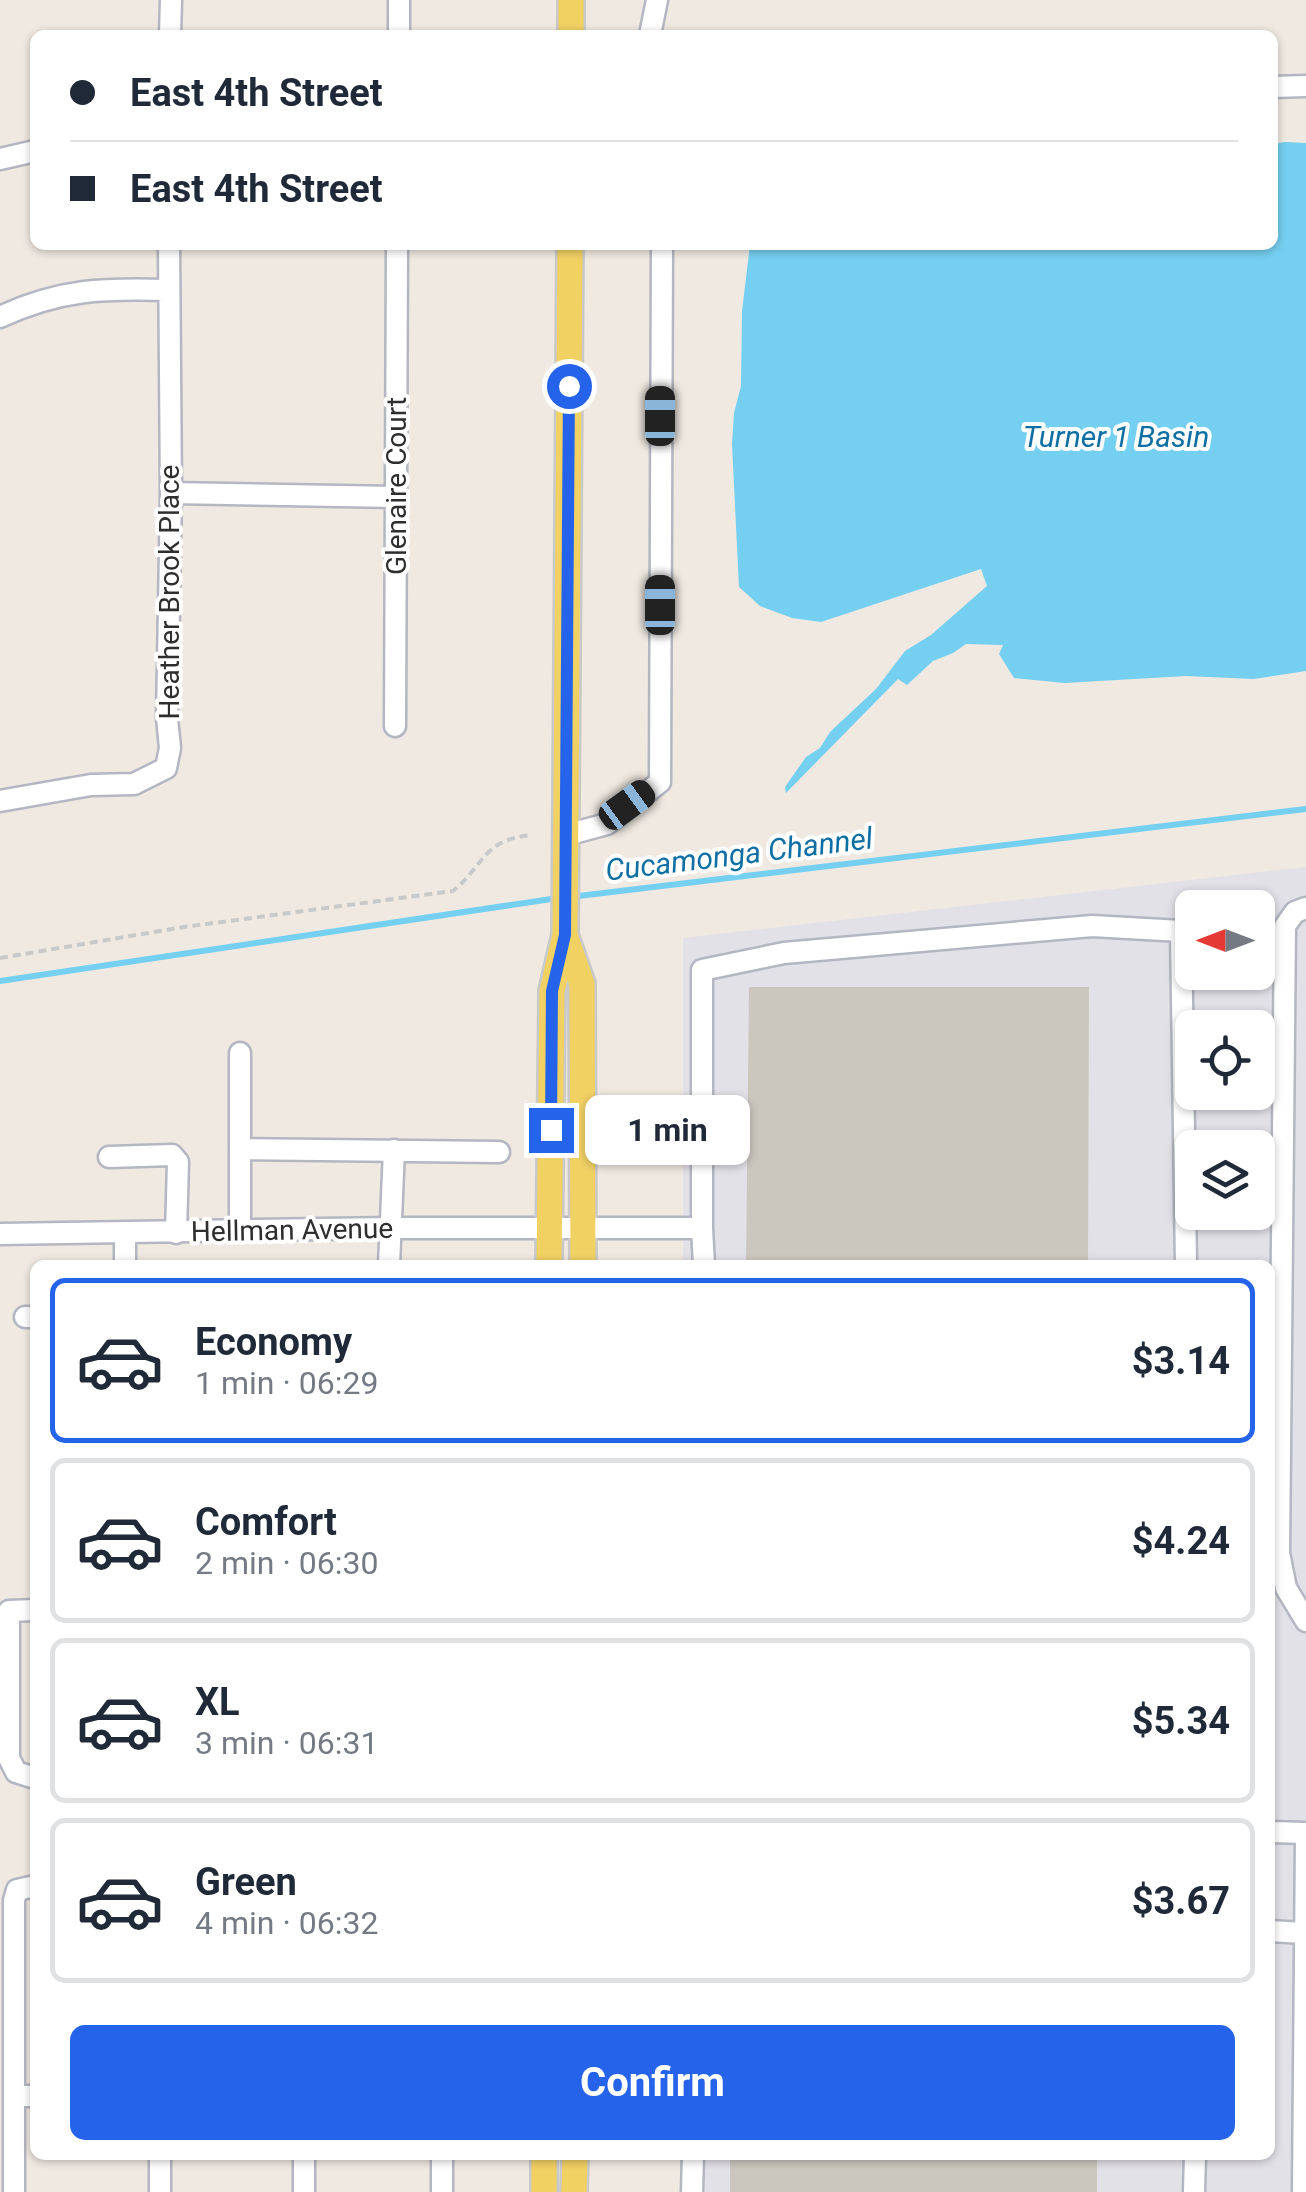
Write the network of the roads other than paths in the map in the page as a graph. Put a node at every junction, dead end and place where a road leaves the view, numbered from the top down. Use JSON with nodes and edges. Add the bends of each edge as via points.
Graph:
{"nodes":[{"id":1,"x":170,"y":0,"type":"edge"},
{"id":2,"x":399,"y":0,"type":"edge"},
{"id":3,"x":572,"y":0,"type":"edge"},
{"id":4,"x":659,"y":0,"type":"edge"},
{"id":5,"x":170,"y":30,"type":"edge"},
{"id":6,"x":398,"y":30,"type":"edge"},
{"id":7,"x":572,"y":30,"type":"edge"},
{"id":8,"x":651,"y":30,"type":"edge"},
{"id":9,"x":662,"y":30,"type":"edge"},
{"id":10,"x":1306,"y":86,"type":"edge"},
{"id":11,"x":1278,"y":87,"type":"edge"},
{"id":12,"x":30,"y":153,"type":"edge"},
{"id":13,"x":0,"y":158,"type":"edge"},
{"id":14,"x":169,"y":250,"type":"edge"},
{"id":15,"x":396,"y":250,"type":"edge"},
{"id":16,"x":570,"y":250,"type":"edge"},
{"id":17,"x":662,"y":250,"type":"edge"},
{"id":18,"x":168,"y":290,"type":"junction"},
{"id":19,"x":0,"y":317,"type":"edge"},
{"id":20,"x":171,"y":493,"type":"junction"},
{"id":21,"x":396,"y":497,"type":"junction"},
{"id":22,"x":395,"y":726,"type":"dead end"},
{"id":23,"x":0,"y":801,"type":"edge"},
{"id":24,"x":566,"y":835,"type":"junction"},
{"id":25,"x":1306,"y":908,"type":"edge"},
{"id":26,"x":565,"y":935,"type":"junction"},
{"id":27,"x":240,"y":1053,"type":"dead end"},
{"id":28,"x":240,"y":1149,"type":"junction"},
{"id":29,"x":394,"y":1150,"type":"junction"},
{"id":30,"x":499,"y":1152,"type":"dead end"},
{"id":31,"x":109,"y":1157,"type":"dead end"},
{"id":32,"x":390,"y":1228,"type":"junction"},
{"id":33,"x":702,"y":1228,"type":"junction"},
{"id":34,"x":550,"y":1230,"type":"junction"},
{"id":35,"x":583,"y":1230,"type":"junction"},
{"id":36,"x":240,"y":1231,"type":"junction"},
{"id":37,"x":176,"y":1232,"type":"junction"},
{"id":38,"x":0,"y":1234,"type":"edge"},
{"id":39,"x":125,"y":1234,"type":"junction"},
{"id":40,"x":125,"y":1260,"type":"edge"},
{"id":41,"x":390,"y":1260,"type":"edge"},
{"id":42,"x":550,"y":1260,"type":"edge"},
{"id":43,"x":583,"y":1260,"type":"edge"},
{"id":44,"x":704,"y":1260,"type":"edge"},
{"id":45,"x":1186,"y":1260,"type":"edge"},
{"id":46,"x":30,"y":1610,"type":"edge"},
{"id":47,"x":1306,"y":1622,"type":"edge"},
{"id":48,"x":30,"y":1776,"type":"edge"},
{"id":49,"x":1275,"y":1832,"type":"edge"},
{"id":50,"x":1306,"y":1834,"type":"edge"},
{"id":51,"x":1306,"y":1858,"type":"edge"},
{"id":52,"x":30,"y":1887,"type":"edge"},
{"id":53,"x":1275,"y":1931,"type":"edge"},
{"id":54,"x":1303,"y":1933,"type":"junction"},
{"id":55,"x":7,"y":1949,"type":"edge"},
{"id":56,"x":24,"y":2096,"type":"edge"},
{"id":57,"x":160,"y":2160,"type":"edge"},
{"id":58,"x":304,"y":2160,"type":"edge"},
{"id":59,"x":442,"y":2160,"type":"edge"},
{"id":60,"x":544,"y":2160,"type":"edge"},
{"id":61,"x":575,"y":2160,"type":"edge"},
{"id":62,"x":693,"y":2160,"type":"edge"},
{"id":63,"x":1194,"y":2160,"type":"edge"},
{"id":64,"x":7,"y":2161,"type":"edge"},
{"id":65,"x":14,"y":2192,"type":"edge"},
{"id":66,"x":160,"y":2192,"type":"edge"},
{"id":67,"x":304,"y":2192,"type":"edge"},
{"id":68,"x":442,"y":2192,"type":"edge"},
{"id":69,"x":544,"y":2192,"type":"edge"},
{"id":70,"x":574,"y":2192,"type":"edge"},
{"id":71,"x":692,"y":2192,"type":"edge"},
{"id":72,"x":1194,"y":2192,"type":"edge"},
{"id":73,"x":1302,"y":2192,"type":"edge"}],
"edges":[{"from":1,"to":5,"type":"street"},
{"from":2,"to":6,"type":"street"},
{"from":3,"to":7,"type":"main road"},
{"from":4,"to":8,"type":"street"},
{"from":4,"to":9,"type":"street"},
{"from":10,"to":11,"type":"street"},
{"from":12,"to":13,"type":"street"},
{"from":14,"to":18,"type":"street","name":"Heather Brook Place"},
{"from":15,"to":21,"type":"street","name":"Glenaire Court"},
{"from":16,"to":24,"type":"main road"},
{"from":17,"to":24,"type":"street","via":[[660,782],[607,824]]},
{"from":18,"to":19,"type":"street","via":[[97,288],[33,301]]},
{"from":18,"to":20,"type":"street","name":"Heather Brook Place"},
{"from":20,"to":21,"type":"street"},
{"from":20,"to":23,"type":"street","name":"Heather Brook Place","via":[[166,768],[134,784]]},
{"from":21,"to":22,"type":"street","name":"Glenaire Court"},
{"from":24,"to":26,"type":"main road"},
{"from":25,"to":47,"type":"street","via":[[1285,926],[1279,1553],[1286,1588]]},
{"from":26,"to":34,"type":"main road","via":[[552,991]]},
{"from":26,"to":35,"type":"main road","via":[[582,984]]},
{"from":27,"to":28,"type":"street"},
{"from":28,"to":29,"type":"street"},
{"from":28,"to":36,"type":"street"},
{"from":29,"to":30,"type":"street"},
{"from":29,"to":32,"type":"street"},
{"from":31,"to":37,"type":"street","via":[[172,1155],[178,1162]]},
{"from":32,"to":34,"type":"street","name":"Hellman Avenue"},
{"from":32,"to":36,"type":"street","name":"Hellman Avenue"},
{"from":32,"to":41,"type":"street"},
{"from":33,"to":35,"type":"street","name":"Hellman Avenue"},
{"from":33,"to":44,"type":"street"},
{"from":33,"to":45,"type":"street","via":[[702,970],[784,952],[1072,928],[1180,931]]},
{"from":34,"to":35,"type":"street","name":"Hellman Avenue"},
{"from":34,"to":42,"type":"main road"},
{"from":35,"to":43,"type":"main road"},
{"from":36,"to":37,"type":"street","name":"Hellman Avenue"},
{"from":37,"to":39,"type":"street","name":"Hellman Avenue"},
{"from":38,"to":39,"type":"street","name":"Hellman Avenue"},
{"from":39,"to":40,"type":"street"},
{"from":46,"to":48,"type":"street","via":[[9,1611],[9,1758],[16,1772]]},
{"from":49,"to":50,"type":"street"},
{"from":50,"to":51,"type":"street"},
{"from":51,"to":54,"type":"street"},
{"from":52,"to":55,"type":"street","via":[[17,1890]]},
{"from":53,"to":54,"type":"street"},
{"from":54,"to":73,"type":"street"},
{"from":55,"to":56,"type":"street"},
{"from":56,"to":64,"type":"street"},
{"from":57,"to":66,"type":"street"},
{"from":58,"to":67,"type":"street"},
{"from":59,"to":68,"type":"street"},
{"from":60,"to":69,"type":"main road"},
{"from":61,"to":70,"type":"main road"},
{"from":62,"to":71,"type":"street"},
{"from":63,"to":72,"type":"street"},
{"from":64,"to":65,"type":"street"}]}
